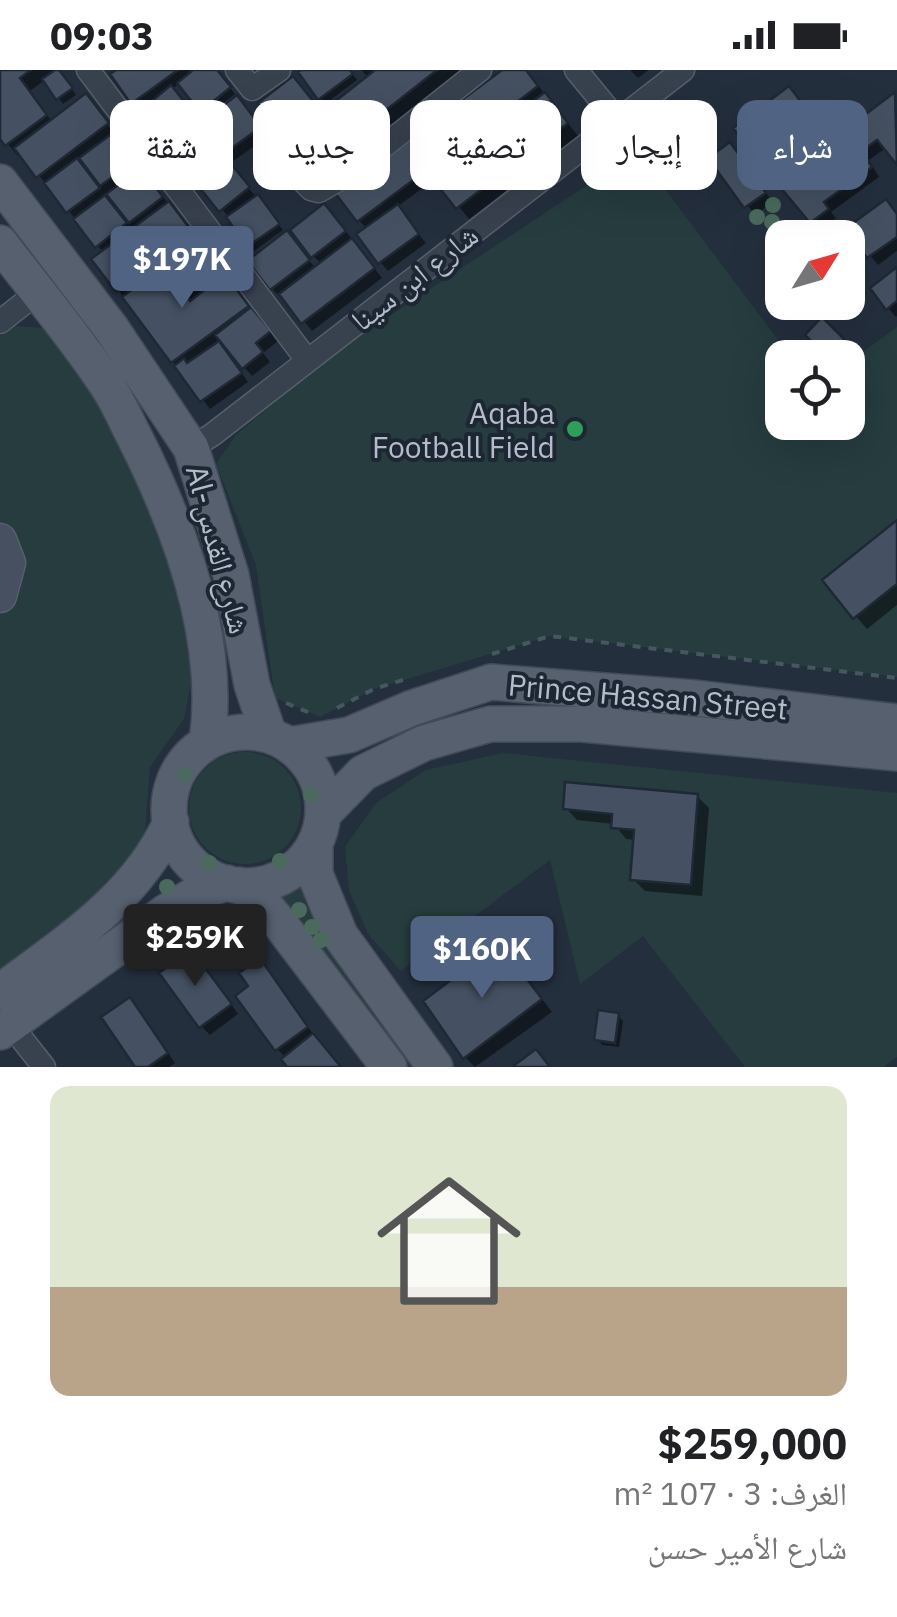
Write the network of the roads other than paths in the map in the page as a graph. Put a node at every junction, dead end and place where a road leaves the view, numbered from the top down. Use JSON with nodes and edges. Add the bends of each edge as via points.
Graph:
{"nodes":[{"id":1,"x":88,"y":70,"type":"edge"},
{"id":2,"x":237,"y":70,"type":"edge"},
{"id":3,"x":279,"y":70,"type":"edge"},
{"id":4,"x":480,"y":70,"type":"edge"},
{"id":5,"x":576,"y":70,"type":"edge"},
{"id":6,"x":683,"y":70,"type":"edge"},
{"id":7,"x":601,"y":100,"type":"edge"},
{"id":8,"x":643,"y":100,"type":"edge"},
{"id":9,"x":390,"y":141,"type":"edge"},
{"id":10,"x":581,"y":148,"type":"edge"},
{"id":11,"x":0,"y":182,"type":"edge"},
{"id":12,"x":0,"y":243,"type":"edge"},
{"id":13,"x":38,"y":292,"type":"junction"},
{"id":14,"x":0,"y":322,"type":"edge"},
{"id":15,"x":307,"y":360,"type":"junction"},
{"id":16,"x":191,"y":448,"type":"junction"},
{"id":17,"x":3,"y":545,"type":"edge"},
{"id":18,"x":0,"y":596,"type":"edge"},
{"id":19,"x":897,"y":722,"type":"edge"},
{"id":20,"x":279,"y":740,"type":"junction"},
{"id":21,"x":207,"y":742,"type":"junction"},
{"id":22,"x":897,"y":753,"type":"edge"},
{"id":23,"x":170,"y":822,"type":"junction"},
{"id":24,"x":319,"y":829,"type":"junction"},
{"id":25,"x":233,"y":884,"type":"junction"},
{"id":26,"x":3,"y":1016,"type":"edge"},
{"id":27,"x":44,"y":1067,"type":"edge"},
{"id":28,"x":389,"y":1067,"type":"edge"},
{"id":29,"x":435,"y":1067,"type":"edge"}],
"edges":[{"from":1,"to":15,"type":"street"},
{"from":2,"to":3,"type":"street","via":[[252,89]]},
{"from":4,"to":9,"type":"street"},
{"from":5,"to":7,"type":"street"},
{"from":6,"to":8,"type":"street","name":"شارع ابن سينا"},
{"from":10,"to":15,"type":"street","name":"شارع ابن سينا"},
{"from":11,"to":16,"type":"main road","name":"Al-شارع القدس","via":[[111,328]]},
{"from":12,"to":13,"type":"main road","name":"Al-شارع القدس"},
{"from":13,"to":14,"type":"street"},
{"from":13,"to":21,"type":"main road","name":"Al-شارع القدس","via":[[108,385],[151,470],[192,578],[207,654]]},
{"from":15,"to":16,"type":"street","name":"شارع ابن سينا"},
{"from":16,"to":20,"type":"main road","name":"Al-شارع القدس","via":[[232,575],[252,685]]},
{"from":17,"to":18,"type":"main road","via":[[7,579]]},
{"from":19,"to":20,"type":"main road","name":"Prince Hassan Street","via":[[490,682],[349,735]]},
{"from":20,"to":21,"type":"main road","via":[[238,733]]},
{"from":20,"to":24,"type":"main road","via":[[319,782]]},
{"from":21,"to":23,"type":"main road","via":[[173,785]]},
{"from":22,"to":24,"type":"main road","name":"Prince Hassan Street","via":[[582,724],[490,724],[424,743],[363,773]]},
{"from":23,"to":25,"type":"main road","via":[[190,861]]},
{"from":23,"to":26,"type":"main road","via":[[125,893]]},
{"from":24,"to":25,"type":"main road","via":[[302,862],[284,876]]},
{"from":24,"to":29,"type":"main road","via":[[315,874],[340,934]]},
{"from":25,"to":26,"type":"main road","via":[[199,892]]},
{"from":25,"to":28,"type":"main road","via":[[261,901]]},
{"from":26,"to":27,"type":"street"}]}
